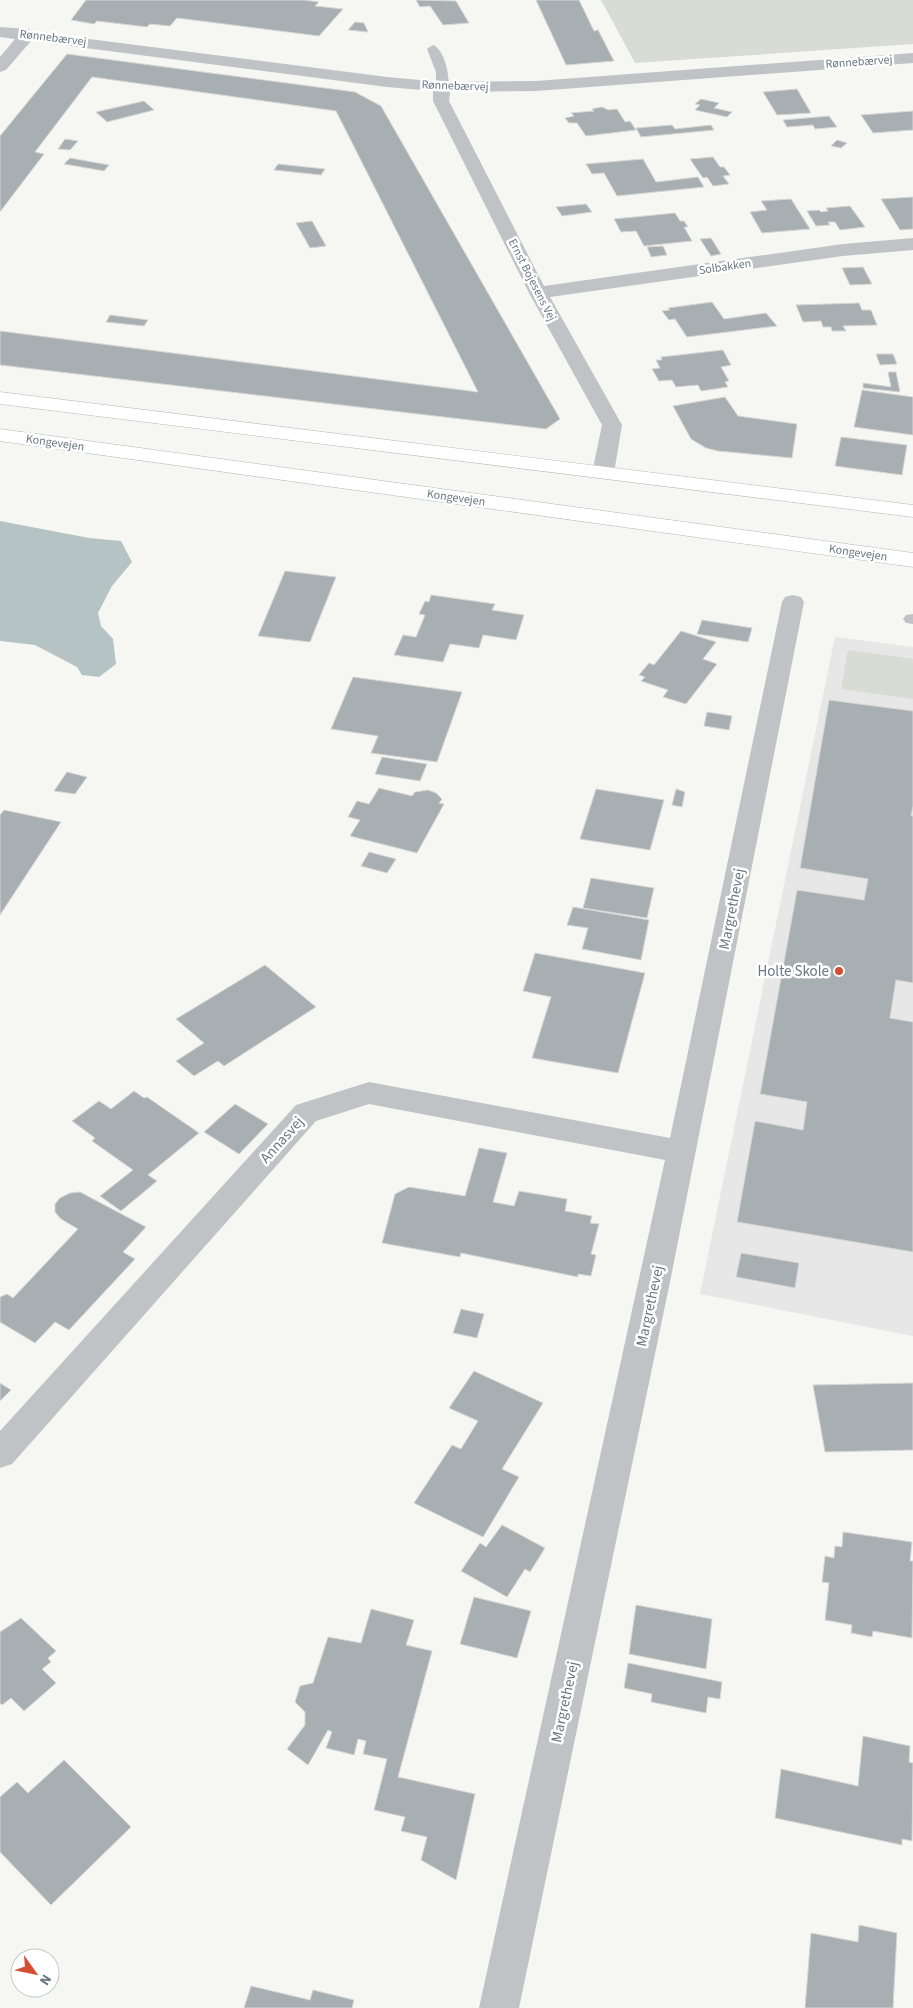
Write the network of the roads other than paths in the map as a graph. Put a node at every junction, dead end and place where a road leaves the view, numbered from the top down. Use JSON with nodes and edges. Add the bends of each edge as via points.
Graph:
{"nodes":[{"id":1,"x":0,"y":32,"type":"edge"},
{"id":2,"x":28,"y":34,"type":"junction"},
{"id":3,"x":433,"y":49,"type":"dead end"},
{"id":4,"x":913,"y":58,"type":"edge"},
{"id":5,"x":0,"y":68,"type":"edge"},
{"id":6,"x":442,"y":87,"type":"junction"},
{"id":7,"x":913,"y":244,"type":"edge"},
{"id":8,"x":538,"y":293,"type":"junction"},
{"id":9,"x":0,"y":398,"type":"edge"},
{"id":10,"x":0,"y":435,"type":"edge"},
{"id":11,"x":603,"y":473,"type":"junction"},
{"id":12,"x":913,"y":511,"type":"edge"},
{"id":13,"x":913,"y":560,"type":"edge"},
{"id":14,"x":793,"y":602,"type":"dead end"},
{"id":15,"x":682,"y":1152,"type":"junction"},
{"id":16,"x":0,"y":1454,"type":"edge"},
{"id":17,"x":499,"y":2008,"type":"edge"}],
"edges":[{"from":1,"to":2,"type":"street","name":"Rønnebærvej"},
{"from":2,"to":5,"type":"street"},
{"from":2,"to":6,"type":"street","name":"Rønnebærvej"},
{"from":3,"to":6,"type":"lane","via":[[442,72]]},
{"from":4,"to":6,"type":"street","name":"Rønnebærvej","via":[[536,86]]},
{"from":6,"to":8,"type":"street","name":"Ernst Bojesens Vej","via":[[441,101]]},
{"from":7,"to":8,"type":"street","name":"Solbakken","via":[[843,250]]},
{"from":8,"to":11,"type":"street","name":"Ernst Bojesens Vej","via":[[612,425]]},
{"from":9,"to":11,"type":"main road"},
{"from":10,"to":13,"type":"main road","name":"Kongevejen"},
{"from":11,"to":12,"type":"main road"},
{"from":14,"to":15,"type":"street","name":"Margrethevej"},
{"from":15,"to":16,"type":"street","name":"Annasvej","via":[[369,1093],[306,1113]]},
{"from":15,"to":17,"type":"street","name":"Margrethevej"}]}
